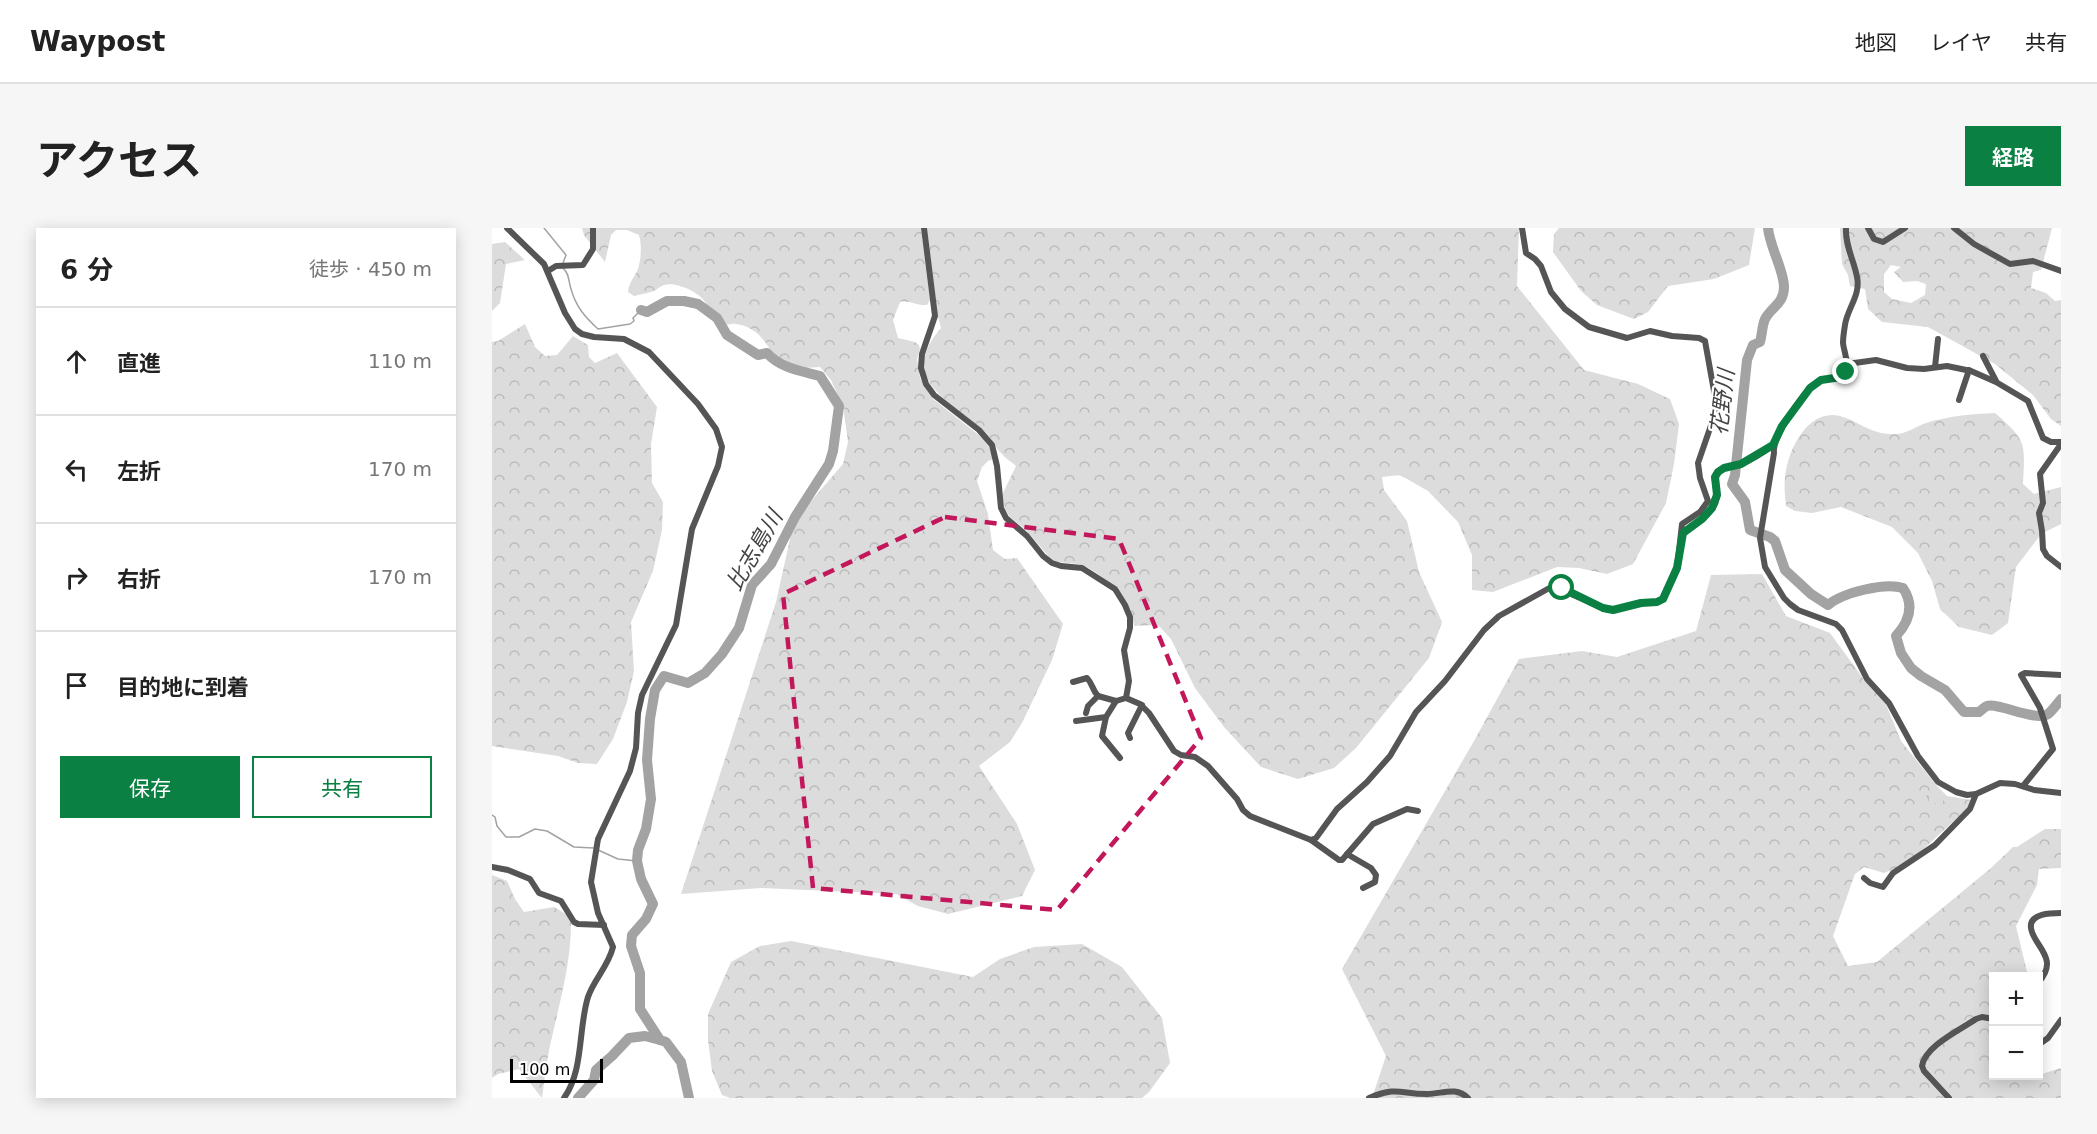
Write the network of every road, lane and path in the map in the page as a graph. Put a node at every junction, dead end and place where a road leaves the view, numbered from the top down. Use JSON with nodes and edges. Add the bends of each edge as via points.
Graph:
{"nodes":[{"id":1,"x":507,"y":228,"type":"edge"},
{"id":2,"x":593,"y":228,"type":"edge"},
{"id":3,"x":924,"y":228,"type":"edge"},
{"id":4,"x":1522,"y":228,"type":"edge"},
{"id":5,"x":1846,"y":228,"type":"edge"},
{"id":6,"x":1868,"y":228,"type":"edge"},
{"id":7,"x":1905,"y":228,"type":"edge"},
{"id":8,"x":1954,"y":228,"type":"edge"},
{"id":9,"x":548,"y":271,"type":"junction"},
{"id":10,"x":2061,"y":271,"type":"edge"},
{"id":11,"x":1938,"y":339,"type":"dead end"},
{"id":12,"x":1983,"y":356,"type":"dead end"},
{"id":13,"x":1847,"y":363,"type":"junction"},
{"id":14,"x":1935,"y":368,"type":"junction"},
{"id":15,"x":1969,"y":370,"type":"junction"},
{"id":16,"x":1996,"y":382,"type":"junction"},
{"id":17,"x":1959,"y":400,"type":"dead end"},
{"id":18,"x":2061,"y":443,"type":"edge"},
{"id":19,"x":1773,"y":445,"type":"junction"},
{"id":20,"x":1683,"y":533,"type":"junction"},
{"id":21,"x":2061,"y":567,"type":"edge"},
{"id":22,"x":2061,"y":675,"type":"edge"},
{"id":23,"x":1073,"y":682,"type":"dead end"},
{"id":24,"x":1098,"y":696,"type":"junction"},
{"id":25,"x":1126,"y":698,"type":"junction"},
{"id":26,"x":1116,"y":701,"type":"junction"},
{"id":27,"x":1142,"y":705,"type":"junction"},
{"id":28,"x":1086,"y":713,"type":"dead end"},
{"id":29,"x":1106,"y":717,"type":"junction"},
{"id":30,"x":1076,"y":721,"type":"dead end"},
{"id":31,"x":1130,"y":738,"type":"dead end"},
{"id":32,"x":1120,"y":758,"type":"dead end"},
{"id":33,"x":2023,"y":786,"type":"junction"},
{"id":34,"x":2061,"y":793,"type":"edge"},
{"id":35,"x":1976,"y":795,"type":"junction"},
{"id":36,"x":1418,"y":811,"type":"dead end"},
{"id":37,"x":1311,"y":840,"type":"junction"},
{"id":38,"x":1347,"y":854,"type":"junction"},
{"id":39,"x":492,"y":867,"type":"edge"},
{"id":40,"x":1864,"y":878,"type":"dead end"},
{"id":41,"x":1363,"y":888,"type":"dead end"},
{"id":42,"x":2061,"y":913,"type":"edge"},
{"id":43,"x":604,"y":925,"type":"junction"},
{"id":44,"x":2043,"y":977,"type":"edge"},
{"id":45,"x":1989,"y":1018,"type":"edge"},
{"id":46,"x":2061,"y":1020,"type":"edge"},
{"id":47,"x":2043,"y":1042,"type":"edge"},
{"id":48,"x":564,"y":1098,"type":"edge"},
{"id":49,"x":1369,"y":1098,"type":"edge"},
{"id":50,"x":1468,"y":1098,"type":"edge"},
{"id":51,"x":1950,"y":1098,"type":"edge"}],
"edges":[{"from":1,"to":9,"type":"street"},
{"from":2,"to":9,"type":"street","via":[[592,249],[583,265],[556,266]]},
{"from":3,"to":25,"type":"street","via":[[935,316],[922,354],[926,384],[934,396],[979,430],[992,445],[1001,508],[1006,518],[1052,563],[1082,568],[1115,590],[1125,605],[1130,617],[1124,650],[1129,681]]},
{"from":4,"to":20,"type":"street","via":[[1526,254],[1541,266],[1551,292],[1573,318],[1627,338],[1650,331],[1705,341],[1717,408],[1698,463],[1708,501],[1682,524]]},
{"from":5,"to":13,"type":"street","via":[[1858,283],[1845,322],[1843,343]]},
{"from":6,"to":7,"type":"street","via":[[1874,239],[1883,242]]},
{"from":8,"to":10,"type":"street","via":[[2010,264],[2033,261]]},
{"from":9,"to":43,"type":"street","via":[[575,329],[594,337],[624,339],[649,352],[698,404],[716,429],[722,447],[692,529],[676,625],[642,695],[630,771],[602,826],[596,849],[591,882]]},
{"from":11,"to":14,"type":"street"},
{"from":12,"to":16,"type":"street"},
{"from":13,"to":14,"type":"street","via":[[1876,360],[1907,368]]},
{"from":13,"to":19,"type":"street","via":[[1841,377],[1821,380],[1810,388]]},
{"from":14,"to":15,"type":"street"},
{"from":15,"to":16,"type":"street"},
{"from":15,"to":17,"type":"street"},
{"from":16,"to":18,"type":"street","via":[[2028,401],[2043,438]]},
{"from":18,"to":21,"type":"street","via":[[2040,474],[2043,503],[2039,513],[2043,549]]},
{"from":19,"to":20,"type":"street","via":[[1741,464],[1721,470],[1715,477],[1717,495],[1712,508]]},
{"from":19,"to":35,"type":"street","via":[[1760,538],[1766,567],[1784,598],[1798,610],[1842,630],[1867,679],[1889,703],[1918,756],[1938,782],[1956,792]]},
{"from":20,"to":37,"type":"street","via":[[1677,568],[1663,599],[1657,602],[1613,610],[1553,586],[1491,622],[1416,712],[1390,756]]},
{"from":22,"to":33,"type":"street","via":[[2021,675],[2040,708],[2053,749]]},
{"from":23,"to":24,"type":"street","via":[[1086,678]]},
{"from":24,"to":26,"type":"street"},
{"from":24,"to":28,"type":"street"},
{"from":25,"to":26,"type":"street"},
{"from":25,"to":27,"type":"street"},
{"from":26,"to":29,"type":"street"},
{"from":27,"to":31,"type":"street","via":[[1128,733]]},
{"from":27,"to":37,"type":"street","via":[[1174,751],[1208,766],[1250,816]]},
{"from":29,"to":30,"type":"street"},
{"from":29,"to":32,"type":"street","via":[[1102,736]]},
{"from":33,"to":34,"type":"street"},
{"from":33,"to":35,"type":"street","via":[[2000,783]]},
{"from":35,"to":40,"type":"street","via":[[1970,808],[1935,845],[1893,873],[1883,887]]},
{"from":36,"to":38,"type":"street","via":[[1407,809],[1373,824]]},
{"from":37,"to":38,"type":"street","via":[[1339,860]]},
{"from":38,"to":41,"type":"street","via":[[1376,875],[1375,882]]},
{"from":39,"to":43,"type":"street","via":[[530,879],[539,893],[561,901],[574,922]]},
{"from":42,"to":44,"type":"street","via":[[2044,913],[2031,923],[2032,933],[2048,961]]},
{"from":43,"to":48,"type":"street","via":[[613,947],[588,998],[573,1080]]},
{"from":45,"to":51,"type":"street","via":[[1976,1019],[1937,1044],[1922,1061],[1927,1076]]},
{"from":46,"to":47,"type":"street"},
{"from":49,"to":50,"type":"street","via":[[1397,1090],[1426,1094],[1452,1091]]}]}
